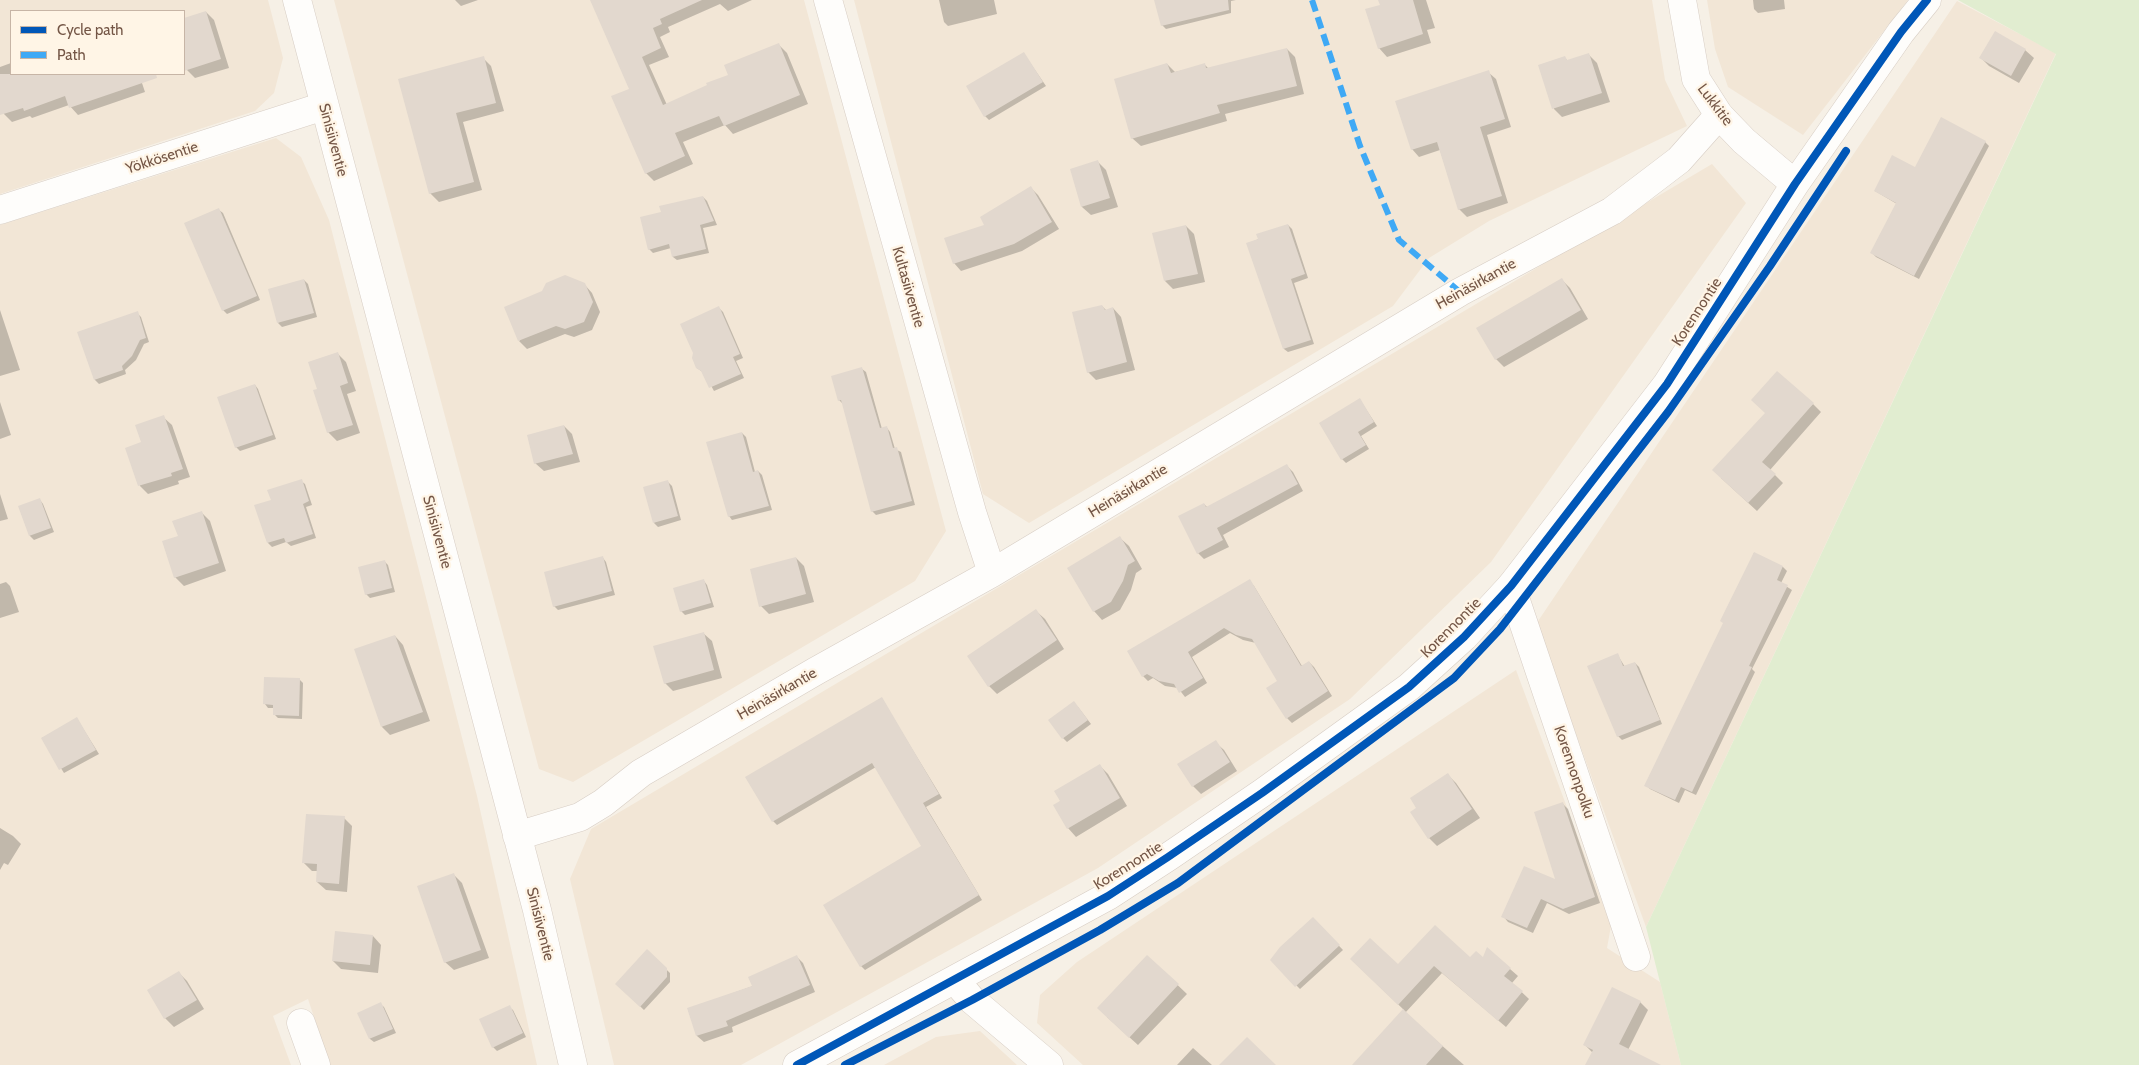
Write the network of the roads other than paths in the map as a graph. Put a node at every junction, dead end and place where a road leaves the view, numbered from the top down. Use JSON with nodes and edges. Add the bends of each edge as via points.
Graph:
{"nodes":[{"id":1,"x":297,"y":0,"type":"edge"},
{"id":2,"x":828,"y":0,"type":"edge"},
{"id":3,"x":1682,"y":0,"type":"edge"},
{"id":4,"x":1927,"y":0,"type":"edge"},
{"id":5,"x":324,"y":106,"type":"junction"},
{"id":6,"x":1719,"y":116,"type":"junction"},
{"id":7,"x":1795,"y":184,"type":"junction"},
{"id":8,"x":0,"y":210,"type":"edge"},
{"id":9,"x":992,"y":573,"type":"junction"},
{"id":10,"x":1511,"y":586,"type":"junction"},
{"id":11,"x":517,"y":836,"type":"junction"},
{"id":12,"x":1636,"y":957,"type":"dead end"},
{"id":13,"x":955,"y":980,"type":"junction"},
{"id":14,"x":301,"y":1022,"type":"dead end"},
{"id":15,"x":316,"y":1065,"type":"edge"},
{"id":16,"x":573,"y":1065,"type":"edge"},
{"id":17,"x":797,"y":1065,"type":"edge"},
{"id":18,"x":1048,"y":1065,"type":"edge"}],
"edges":[{"from":1,"to":5,"type":"street","name":"Sinisiiventie"},
{"from":2,"to":9,"type":"street","name":"Kultasiiventie","via":[[969,503]]},
{"from":3,"to":6,"type":"street","name":"Lukkitie","via":[[1696,79]]},
{"from":4,"to":7,"type":"street","name":"Korennontie"},
{"from":5,"to":8,"type":"street","name":"Yökkösentie"},
{"from":5,"to":11,"type":"street","name":"Sinisiiventie"},
{"from":6,"to":7,"type":"street","name":"Lukkitie"},
{"from":6,"to":9,"type":"street","name":"Heinäsirkantie","via":[[1679,160],[1612,211],[1460,292]]},
{"from":7,"to":10,"type":"street","name":"Korennontie","via":[[1667,384]]},
{"from":9,"to":11,"type":"street","name":"Heinäsirkantie","via":[[649,768],[580,817]]},
{"from":10,"to":12,"type":"street","name":"Korennonpolku"},
{"from":10,"to":13,"type":"street","name":"Korennontie","via":[[1464,637],[1409,687],[1262,793],[1108,896]]},
{"from":11,"to":16,"type":"street","name":"Sinisiiventie"},
{"from":13,"to":17,"type":"street","name":"Korennontie"},
{"from":13,"to":18,"type":"street","via":[[972,1000]]},
{"from":14,"to":15,"type":"street"}]}
